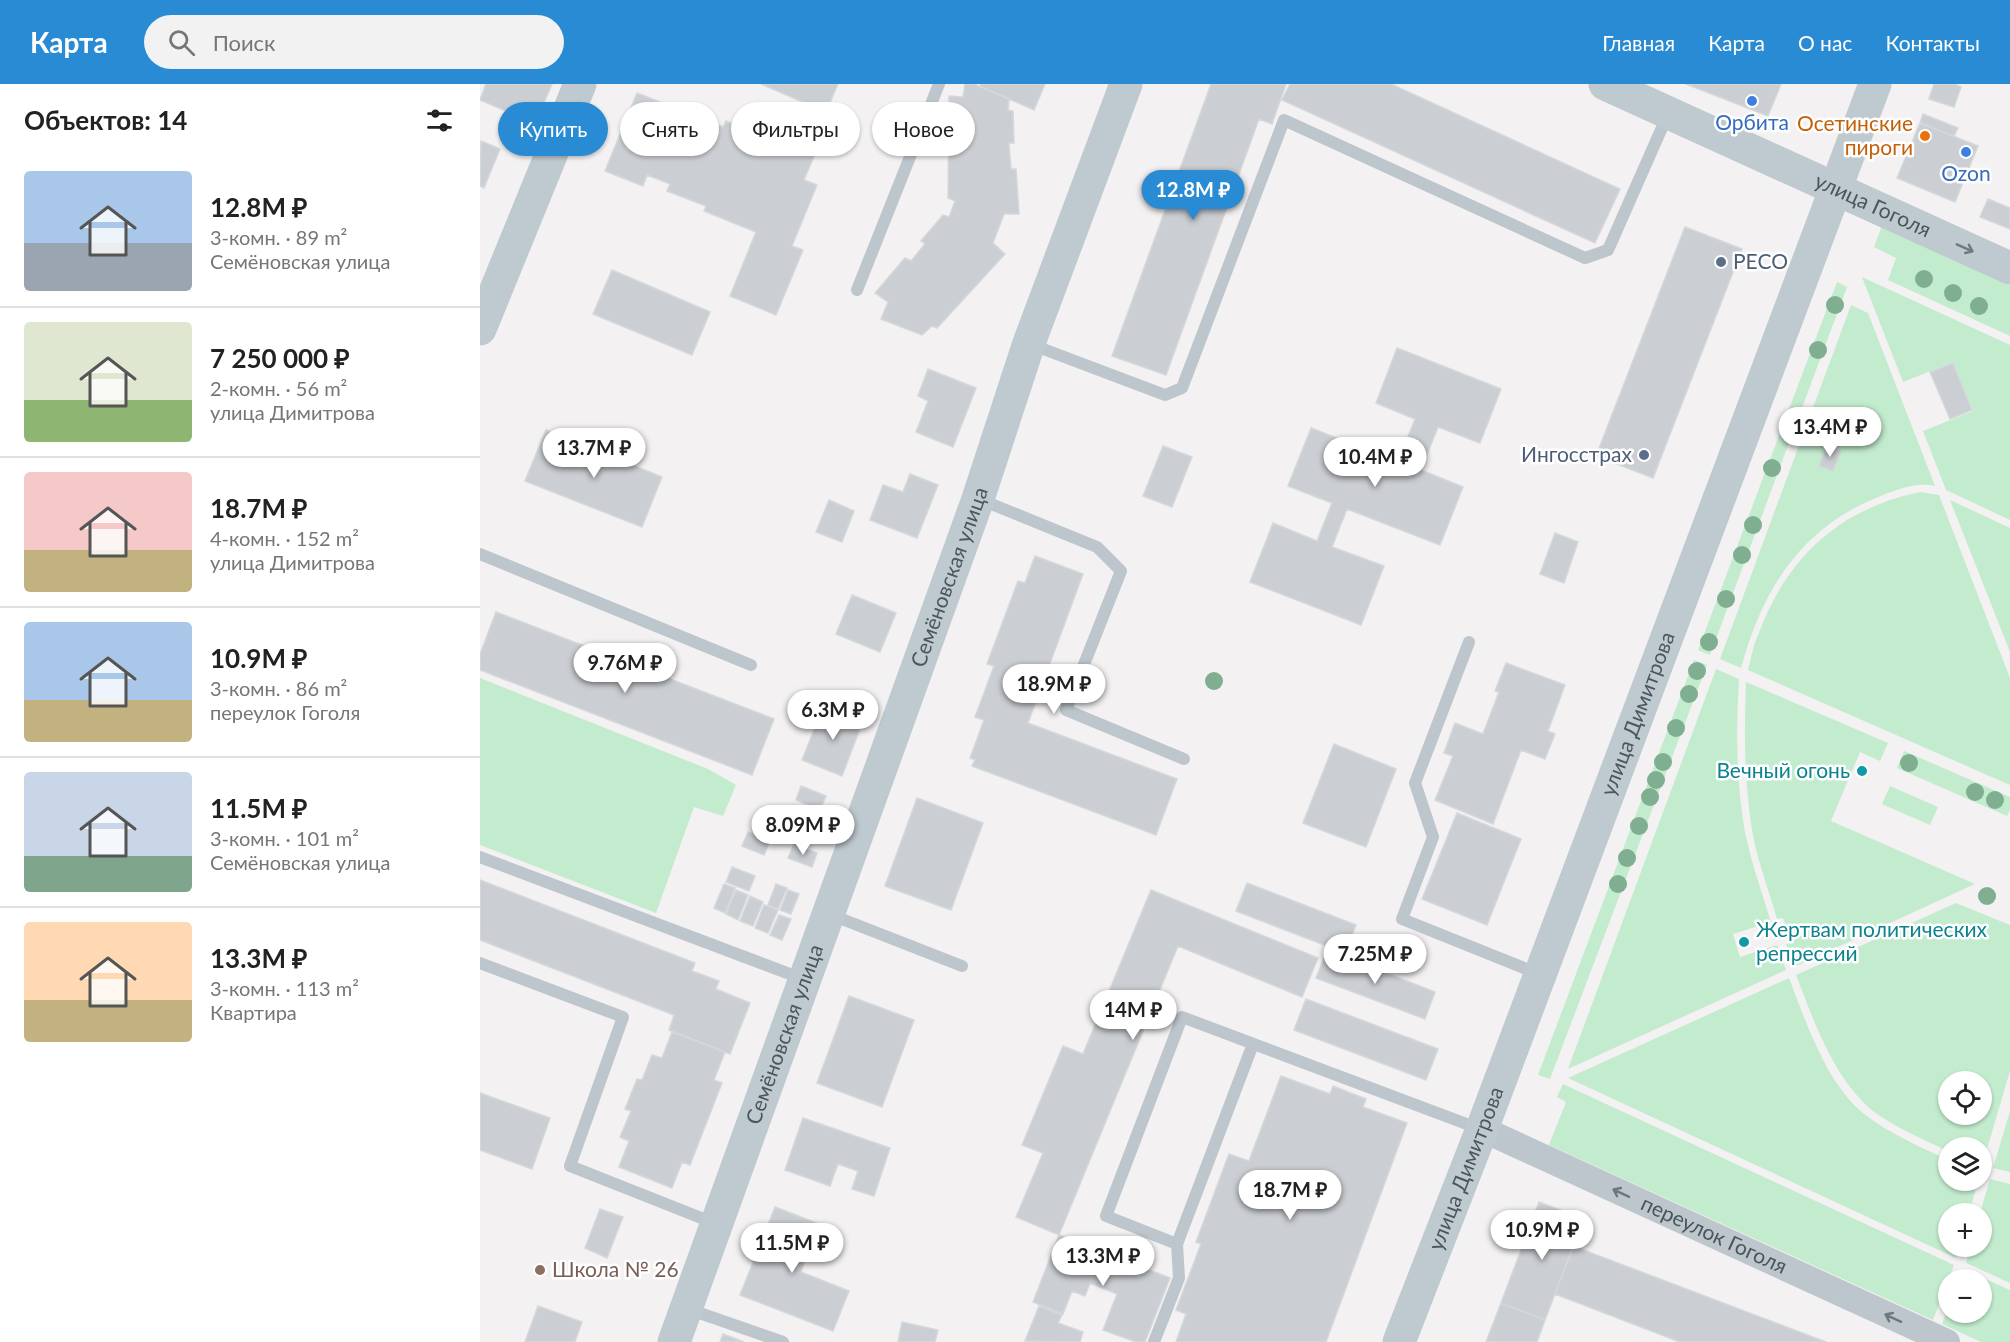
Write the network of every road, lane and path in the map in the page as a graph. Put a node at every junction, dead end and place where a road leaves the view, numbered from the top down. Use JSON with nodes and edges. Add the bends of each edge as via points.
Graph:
{"nodes":[{"id":1,"x":580,"y":84,"type":"edge"},
{"id":2,"x":939,"y":84,"type":"edge"},
{"id":3,"x":1126,"y":84,"type":"edge"},
{"id":4,"x":1605,"y":84,"type":"edge"},
{"id":5,"x":1875,"y":84,"type":"edge"},
{"id":6,"x":1655,"y":102,"type":"junction"},
{"id":7,"x":1835,"y":189,"type":"junction"},
{"id":8,"x":2010,"y":268,"type":"edge"},
{"id":9,"x":856,"y":290,"type":"dead end"},
{"id":10,"x":480,"y":329,"type":"edge"},
{"id":11,"x":1029,"y":344,"type":"junction"},
{"id":12,"x":978,"y":499,"type":"junction"},
{"id":13,"x":480,"y":554,"type":"edge"},
{"id":14,"x":1469,"y":642,"type":"dead end"},
{"id":15,"x":751,"y":665,"type":"dead end"},
{"id":16,"x":1184,"y":759,"type":"dead end"},
{"id":17,"x":480,"y":857,"type":"edge"},
{"id":18,"x":828,"y":913,"type":"junction"},
{"id":19,"x":480,"y":963,"type":"edge"},
{"id":20,"x":962,"y":966,"type":"dead end"},
{"id":21,"x":1540,"y":974,"type":"junction"},
{"id":22,"x":804,"y":980,"type":"junction"},
{"id":23,"x":1253,"y":1044,"type":"junction"},
{"id":24,"x":1482,"y":1129,"type":"junction"},
{"id":25,"x":716,"y":1223,"type":"junction"},
{"id":26,"x":1177,"y":1244,"type":"junction"},
{"id":27,"x":686,"y":1308,"type":"junction"},
{"id":28,"x":674,"y":1342,"type":"edge"},
{"id":29,"x":783,"y":1342,"type":"edge"},
{"id":30,"x":1154,"y":1342,"type":"edge"},
{"id":31,"x":1399,"y":1342,"type":"edge"},
{"id":32,"x":1947,"y":1342,"type":"edge"}],
"edges":[{"from":1,"to":10,"type":"street"},
{"from":2,"to":9,"type":"lane"},
{"from":3,"to":11,"type":"street","name":"Семёновская улица"},
{"from":4,"to":6,"type":"street","name":"улица Гоголя"},
{"from":5,"to":7,"type":"street","name":"улица Димитрова"},
{"from":6,"to":7,"type":"street","name":"улица Гоголя"},
{"from":6,"to":11,"type":"lane","via":[[1608,250],[1585,258],[1284,120],[1182,388],[1165,395]]},
{"from":7,"to":8,"type":"street","name":"улица Гоголя","one_way":true},
{"from":7,"to":21,"type":"street","name":"улица Димитрова"},
{"from":11,"to":12,"type":"street","name":"Семёновская улица"},
{"from":12,"to":16,"type":"lane","via":[[1097,547],[1121,571],[1066,710]]},
{"from":12,"to":18,"type":"street","name":"Семёновская улица"},
{"from":13,"to":15,"type":"lane"},
{"from":14,"to":21,"type":"lane","via":[[1414,783],[1433,837],[1402,919]]},
{"from":17,"to":22,"type":"lane"},
{"from":18,"to":20,"type":"lane"},
{"from":18,"to":22,"type":"street","name":"Семёновская улица"},
{"from":19,"to":25,"type":"lane","via":[[623,1017],[570,1166]]},
{"from":21,"to":24,"type":"street","name":"улица Димитрова"},
{"from":22,"to":25,"type":"street","name":"Семёновская улица"},
{"from":23,"to":24,"type":"lane"},
{"from":23,"to":26,"type":"lane"},
{"from":23,"to":26,"type":"lane","via":[[1182,1017],[1110,1205],[1106,1216]]},
{"from":24,"to":31,"type":"street","name":"улица Димитрова"},
{"from":32,"to":24,"type":"street","name":"переулок Гоголя","one_way":true},
{"from":25,"to":27,"type":"street","name":"Семёновская улица"},
{"from":26,"to":30,"type":"lane","via":[[1179,1278]]},
{"from":27,"to":28,"type":"street","name":"Семёновская улица"},
{"from":27,"to":29,"type":"lane"}]}
